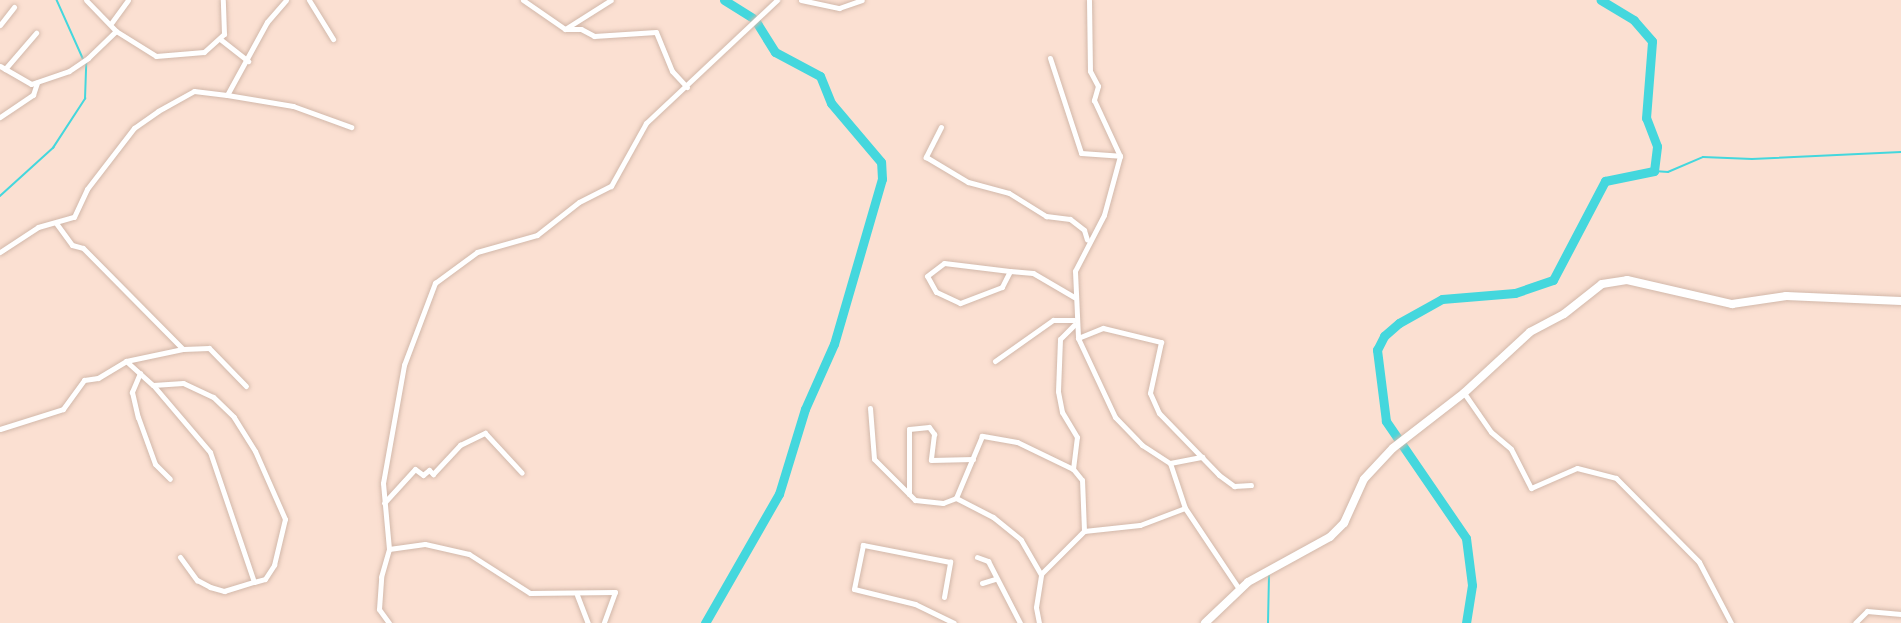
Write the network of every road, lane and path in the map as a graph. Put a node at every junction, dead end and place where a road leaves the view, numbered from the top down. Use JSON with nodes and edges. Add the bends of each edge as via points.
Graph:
{"nodes":[{"id":1,"x":86,"y":0,"type":"edge"},
{"id":2,"x":128,"y":0,"type":"edge"},
{"id":3,"x":223,"y":0,"type":"edge"},
{"id":4,"x":286,"y":0,"type":"edge"},
{"id":5,"x":309,"y":0,"type":"edge"},
{"id":6,"x":524,"y":0,"type":"edge"},
{"id":7,"x":611,"y":0,"type":"edge"},
{"id":8,"x":777,"y":0,"type":"edge"},
{"id":9,"x":801,"y":0,"type":"edge"},
{"id":10,"x":862,"y":0,"type":"edge"},
{"id":11,"x":1089,"y":0,"type":"edge"},
{"id":12,"x":14,"y":8,"type":"dead end"},
{"id":13,"x":112,"y":22,"type":"junction"},
{"id":14,"x":0,"y":25,"type":"edge"},
{"id":15,"x":565,"y":29,"type":"junction"},
{"id":16,"x":116,"y":31,"type":"junction"},
{"id":17,"x":36,"y":33,"type":"dead end"},
{"id":18,"x":220,"y":39,"type":"junction"},
{"id":19,"x":333,"y":39,"type":"dead end"},
{"id":20,"x":1050,"y":58,"type":"dead end"},
{"id":21,"x":248,"y":61,"type":"junction"},
{"id":22,"x":2,"y":67,"type":"edge"},
{"id":23,"x":37,"y":83,"type":"junction"},
{"id":24,"x":687,"y":87,"type":"junction"},
{"id":25,"x":226,"y":94,"type":"junction"},
{"id":26,"x":0,"y":117,"type":"edge"},
{"id":27,"x":351,"y":127,"type":"dead end"},
{"id":28,"x":941,"y":127,"type":"dead end"},
{"id":29,"x":1119,"y":156,"type":"junction"},
{"id":30,"x":56,"y":223,"type":"junction"},
{"id":31,"x":1087,"y":240,"type":"junction"},
{"id":32,"x":0,"y":252,"type":"edge"},
{"id":33,"x":1010,"y":271,"type":"junction"},
{"id":34,"x":1074,"y":297,"type":"junction"},
{"id":35,"x":1901,"y":301,"type":"edge"},
{"id":36,"x":1074,"y":323,"type":"junction"},
{"id":37,"x":1077,"y":338,"type":"junction"},
{"id":38,"x":183,"y":349,"type":"junction"},
{"id":39,"x":126,"y":361,"type":"junction"},
{"id":40,"x":995,"y":361,"type":"dead end"},
{"id":41,"x":140,"y":374,"type":"junction"},
{"id":42,"x":153,"y":385,"type":"junction"},
{"id":43,"x":246,"y":386,"type":"dead end"},
{"id":44,"x":1464,"y":393,"type":"junction"},
{"id":45,"x":870,"y":408,"type":"dead end"},
{"id":46,"x":0,"y":429,"type":"edge"},
{"id":47,"x":1202,"y":457,"type":"junction"},
{"id":48,"x":972,"y":459,"type":"junction"},
{"id":49,"x":1170,"y":463,"type":"junction"},
{"id":50,"x":1073,"y":469,"type":"junction"},
{"id":51,"x":522,"y":473,"type":"dead end"},
{"id":52,"x":170,"y":479,"type":"dead end"},
{"id":53,"x":1251,"y":485,"type":"dead end"},
{"id":54,"x":909,"y":494,"type":"junction"},
{"id":55,"x":956,"y":498,"type":"junction"},
{"id":56,"x":384,"y":503,"type":"junction"},
{"id":57,"x":1185,"y":508,"type":"junction"},
{"id":58,"x":1084,"y":531,"type":"junction"},
{"id":59,"x":389,"y":549,"type":"junction"},
{"id":60,"x":180,"y":557,"type":"dead end"},
{"id":61,"x":977,"y":557,"type":"dead end"},
{"id":62,"x":1041,"y":574,"type":"junction"},
{"id":63,"x":995,"y":579,"type":"junction"},
{"id":64,"x":254,"y":582,"type":"junction"},
{"id":65,"x":982,"y":583,"type":"dead end"},
{"id":66,"x":1239,"y":589,"type":"junction"},
{"id":67,"x":578,"y":595,"type":"junction"},
{"id":68,"x":944,"y":597,"type":"dead end"},
{"id":69,"x":1901,"y":614,"type":"edge"},
{"id":70,"x":389,"y":623,"type":"edge"},
{"id":71,"x":588,"y":623,"type":"edge"},
{"id":72,"x":604,"y":623,"type":"edge"},
{"id":73,"x":954,"y":623,"type":"edge"},
{"id":74,"x":1020,"y":623,"type":"edge"},
{"id":75,"x":1039,"y":623,"type":"edge"},
{"id":76,"x":1205,"y":623,"type":"edge"},
{"id":77,"x":1731,"y":623,"type":"edge"},
{"id":78,"x":1855,"y":623,"type":"edge"}],
"edges":[{"from":1,"to":13,"type":"street"},
{"from":2,"to":13,"type":"street"},
{"from":3,"to":18,"type":"street","via":[[226,26]]},
{"from":4,"to":21,"type":"street","via":[[267,22]]},
{"from":5,"to":19,"type":"street"},
{"from":6,"to":15,"type":"street"},
{"from":7,"to":15,"type":"street"},
{"from":8,"to":24,"type":"street"},
{"from":9,"to":10,"type":"street","via":[[839,8]]},
{"from":11,"to":29,"type":"street","via":[[1090,71],[1098,87],[1094,100]]},
{"from":12,"to":14,"type":"street"},
{"from":13,"to":16,"type":"street"},
{"from":15,"to":24,"type":"street","via":[[581,29],[594,36],[656,32],[672,71]]},
{"from":16,"to":18,"type":"street","via":[[156,56],[204,52]]},
{"from":16,"to":23,"type":"street","via":[[69,71]]},
{"from":17,"to":22,"type":"street"},
{"from":18,"to":21,"type":"street"},
{"from":20,"to":29,"type":"street","via":[[1081,153]]},
{"from":21,"to":25,"type":"street"},
{"from":22,"to":23,"type":"street"},
{"from":23,"to":26,"type":"street","via":[[33,95]]},
{"from":24,"to":56,"type":"street","via":[[646,123],[611,186],[579,202],[537,235],[477,252],[435,283],[404,365],[383,483]]},
{"from":25,"to":27,"type":"street","via":[[294,106]]},
{"from":25,"to":30,"type":"street","via":[[185,93],[134,128],[87,189],[80,210]]},
{"from":28,"to":31,"type":"street","via":[[926,157],[968,182],[1009,193],[1046,216],[1070,219],[1084,230]]},
{"from":29,"to":31,"type":"street","via":[[1104,215]]},
{"from":30,"to":32,"type":"street","via":[[38,227]]},
{"from":30,"to":38,"type":"street","via":[[72,245],[82,248]]},
{"from":31,"to":34,"type":"street","via":[[1075,271]]},
{"from":33,"to":33,"type":"street","via":[[944,263],[927,276],[936,292],[960,303],[1002,287]]},
{"from":33,"to":34,"type":"street","via":[[1033,273]]},
{"from":34,"to":36,"type":"street"},
{"from":35,"to":44,"type":"street","via":[[1786,296],[1732,304],[1650,284],[1613,280],[1530,332]]},
{"from":36,"to":37,"type":"street"},
{"from":36,"to":40,"type":"street","via":[[1053,320]]},
{"from":36,"to":50,"type":"street","via":[[1060,339],[1058,391],[1062,412],[1077,437]]},
{"from":37,"to":47,"type":"street","via":[[1103,328],[1161,342],[1150,393],[1159,413]]},
{"from":37,"to":49,"type":"street","via":[[1115,417],[1142,445]]},
{"from":38,"to":39,"type":"street"},
{"from":38,"to":43,"type":"street","via":[[209,348]]},
{"from":39,"to":41,"type":"street"},
{"from":39,"to":46,"type":"street","via":[[98,378],[84,380],[63,409]]},
{"from":41,"to":42,"type":"street"},
{"from":41,"to":52,"type":"street","via":[[132,392],[144,438],[162,474]]},
{"from":42,"to":64,"type":"street","via":[[210,452]]},
{"from":42,"to":64,"type":"street","via":[[183,383],[213,397],[234,417],[282,502],[285,519],[274,565],[265,579]]},
{"from":44,"to":66,"type":"street","via":[[1393,448],[1364,479],[1344,524],[1330,537]]},
{"from":44,"to":77,"type":"street","via":[[1491,432],[1511,448],[1531,488],[1577,468],[1616,478],[1699,562]]},
{"from":45,"to":54,"type":"street","via":[[873,459]]},
{"from":47,"to":49,"type":"street"},
{"from":47,"to":53,"type":"street","via":[[1234,486]]},
{"from":48,"to":50,"type":"street","via":[[982,436],[990,435]]},
{"from":48,"to":54,"type":"street","via":[[931,460],[934,434],[928,427],[909,429]]},
{"from":48,"to":55,"type":"street"},
{"from":49,"to":57,"type":"street"},
{"from":50,"to":58,"type":"street","via":[[1082,480]]},
{"from":51,"to":56,"type":"street","via":[[485,433],[460,445],[433,474],[429,470],[423,475],[415,469]]},
{"from":54,"to":55,"type":"street","via":[[915,500],[943,503]]},
{"from":55,"to":62,"type":"street","via":[[993,517],[1021,540]]},
{"from":56,"to":59,"type":"street"},
{"from":57,"to":58,"type":"street","via":[[1140,525]]},
{"from":57,"to":66,"type":"street"},
{"from":58,"to":62,"type":"street"},
{"from":59,"to":67,"type":"street","via":[[433,545],[469,554],[530,592]]},
{"from":59,"to":70,"type":"street","via":[[381,577],[379,609]]},
{"from":60,"to":64,"type":"street","via":[[197,580],[210,587],[224,591]]},
{"from":61,"to":63,"type":"street","via":[[988,561]]},
{"from":62,"to":75,"type":"street","via":[[1036,607]]},
{"from":63,"to":65,"type":"street"},
{"from":63,"to":74,"type":"street"},
{"from":66,"to":76,"type":"street"},
{"from":67,"to":71,"type":"street"},
{"from":67,"to":72,"type":"street","via":[[615,592]]},
{"from":68,"to":73,"type":"street","via":[[950,562],[863,545],[854,590],[915,604]]},
{"from":69,"to":78,"type":"street","via":[[1867,611]]}]}
